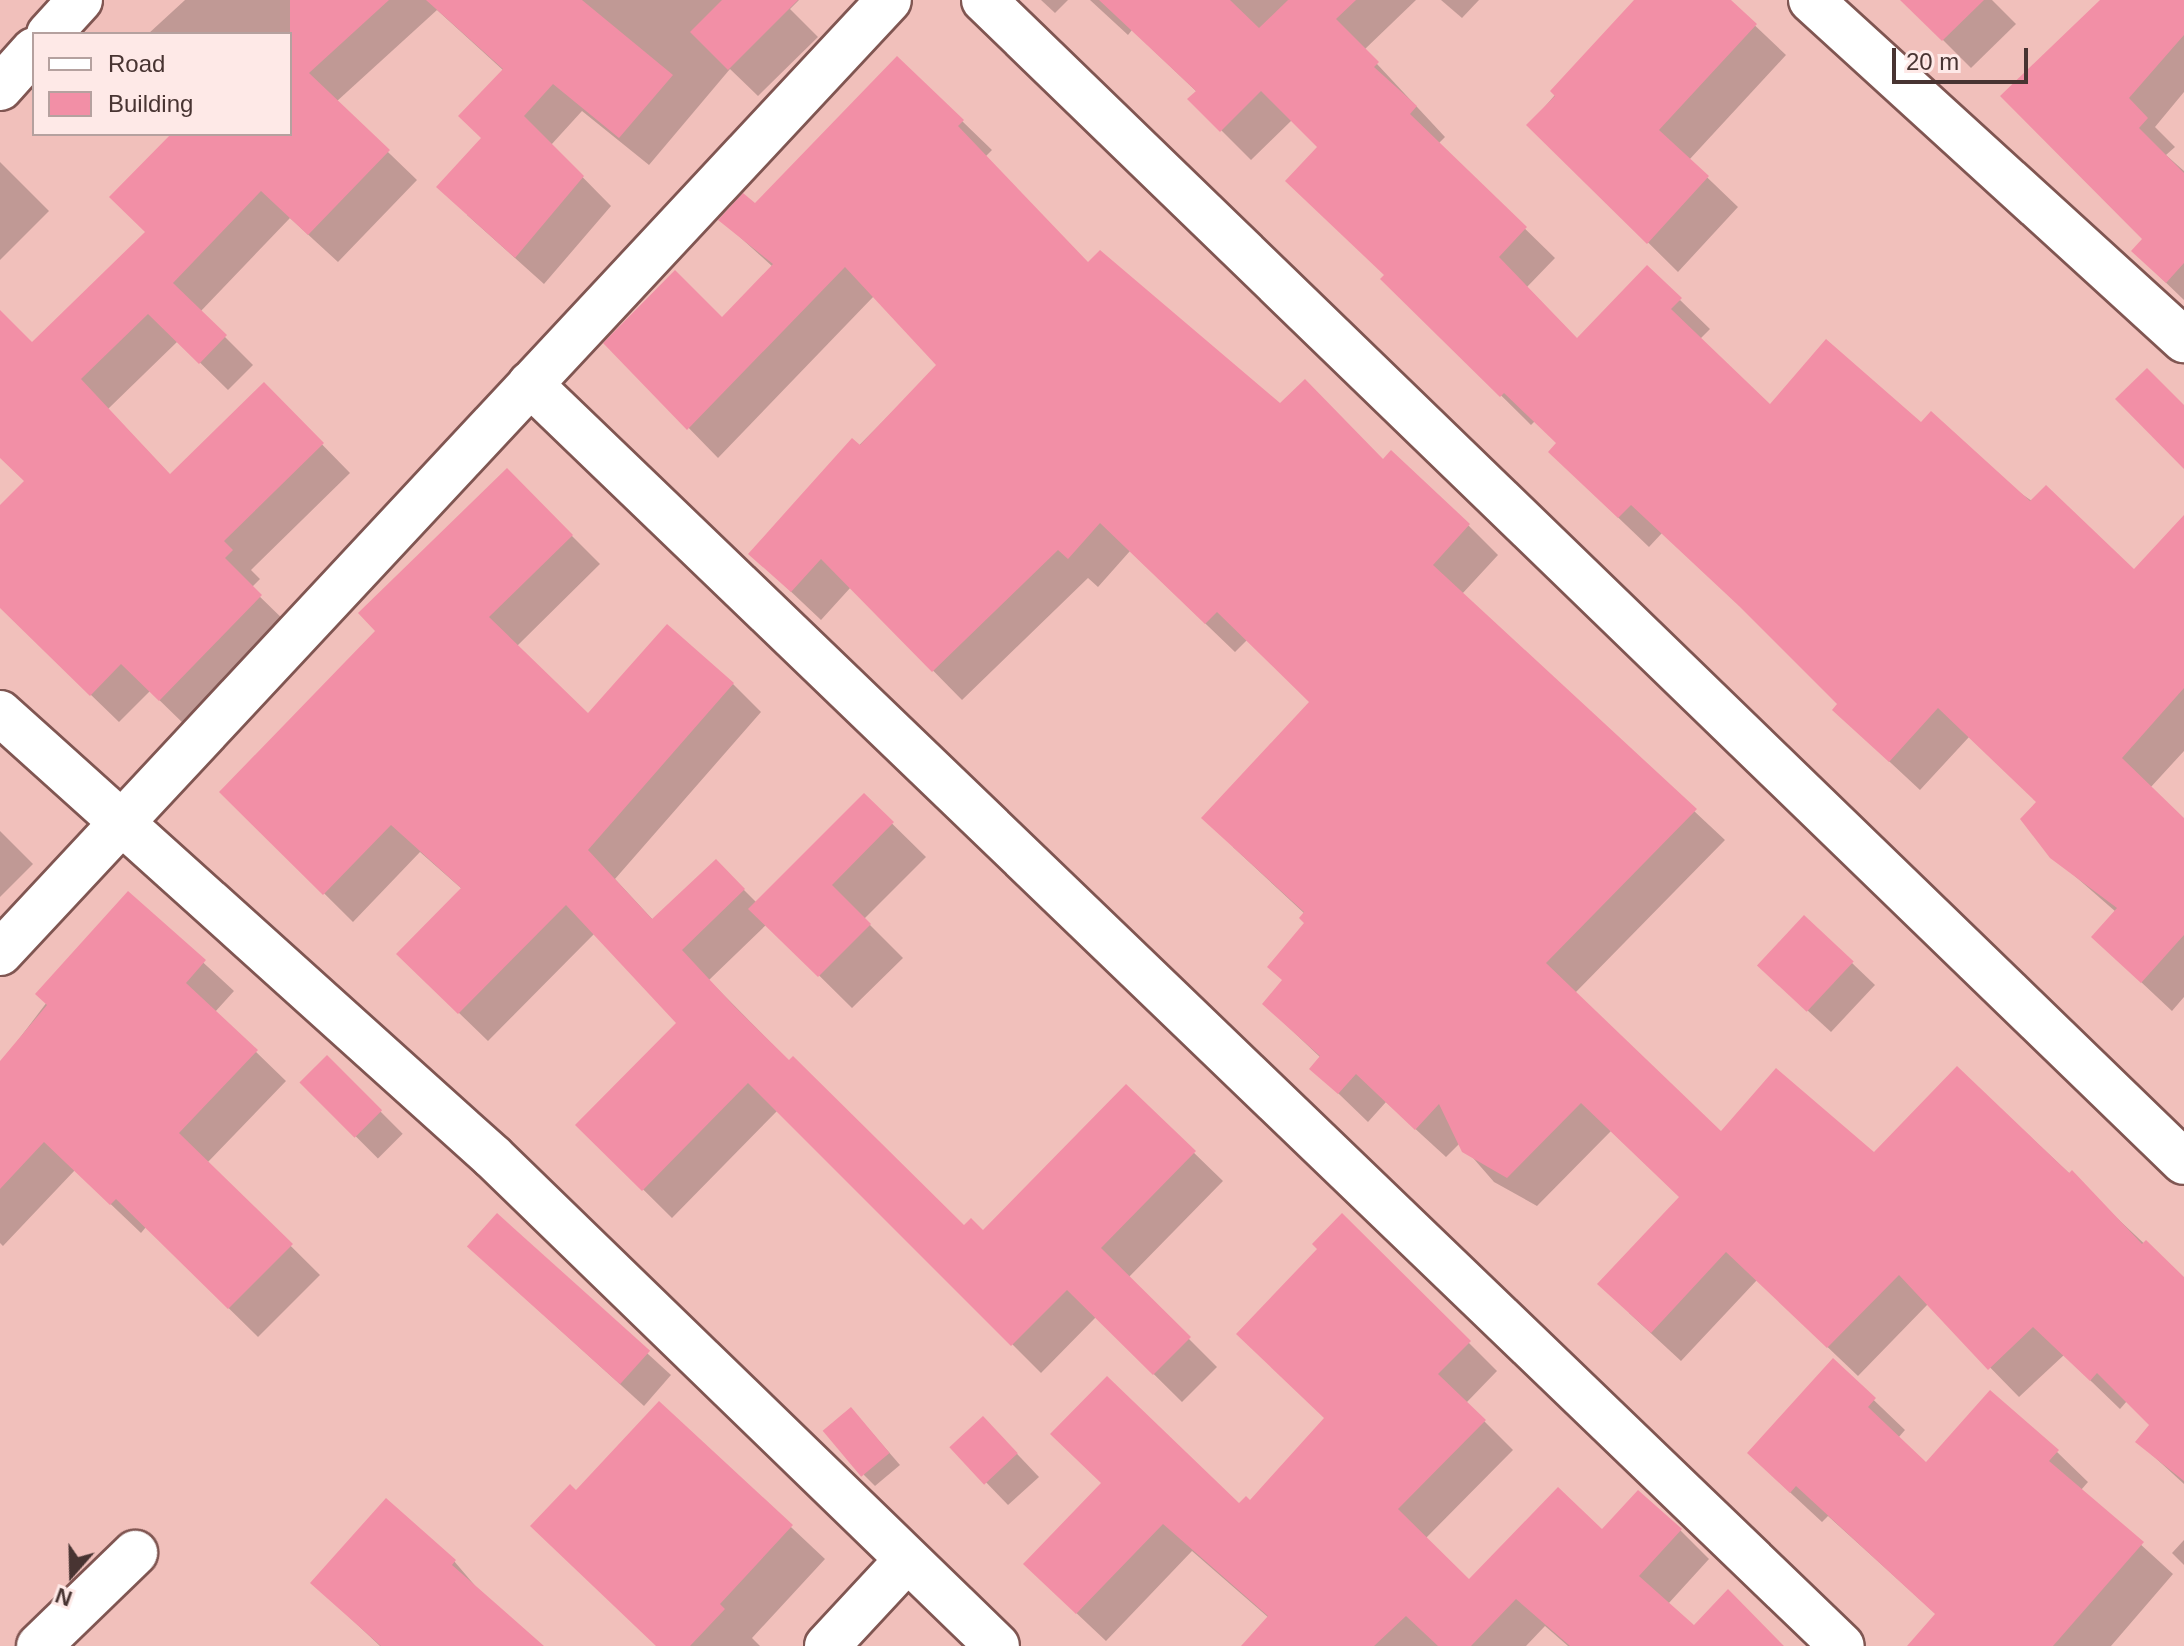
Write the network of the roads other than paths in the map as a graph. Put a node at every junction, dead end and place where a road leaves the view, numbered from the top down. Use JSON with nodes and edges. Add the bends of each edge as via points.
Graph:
{"nodes":[{"id":1,"x":889,"y":0,"type":"edge"},
{"id":2,"x":984,"y":0,"type":"edge"},
{"id":3,"x":1811,"y":0,"type":"edge"},
{"id":4,"x":32,"y":52,"type":"edge"},
{"id":5,"x":0,"y":88,"type":"edge"},
{"id":6,"x":2184,"y":340,"type":"edge"},
{"id":7,"x":530,"y":384,"type":"junction"},
{"id":8,"x":0,"y":713,"type":"edge"},
{"id":9,"x":120,"y":820,"type":"junction"},
{"id":10,"x":0,"y":953,"type":"edge"},
{"id":11,"x":2184,"y":1162,"type":"edge"},
{"id":12,"x":135,"y":1553,"type":"dead end"},
{"id":13,"x":906,"y":1561,"type":"junction"},
{"id":14,"x":39,"y":1646,"type":"edge"},
{"id":15,"x":827,"y":1646,"type":"edge"},
{"id":16,"x":997,"y":1646,"type":"edge"},
{"id":17,"x":1842,"y":1646,"type":"edge"}],
"edges":[{"from":1,"to":7,"type":"street"},
{"from":2,"to":11,"type":"street"},
{"from":3,"to":6,"type":"street"},
{"from":4,"to":5,"type":"street"},
{"from":7,"to":9,"type":"street"},
{"from":7,"to":17,"type":"street"},
{"from":8,"to":9,"type":"street"},
{"from":9,"to":10,"type":"street"},
{"from":9,"to":13,"type":"street","via":[[493,1157]]},
{"from":12,"to":14,"type":"street"},
{"from":13,"to":15,"type":"street"},
{"from":13,"to":16,"type":"street"}]}
